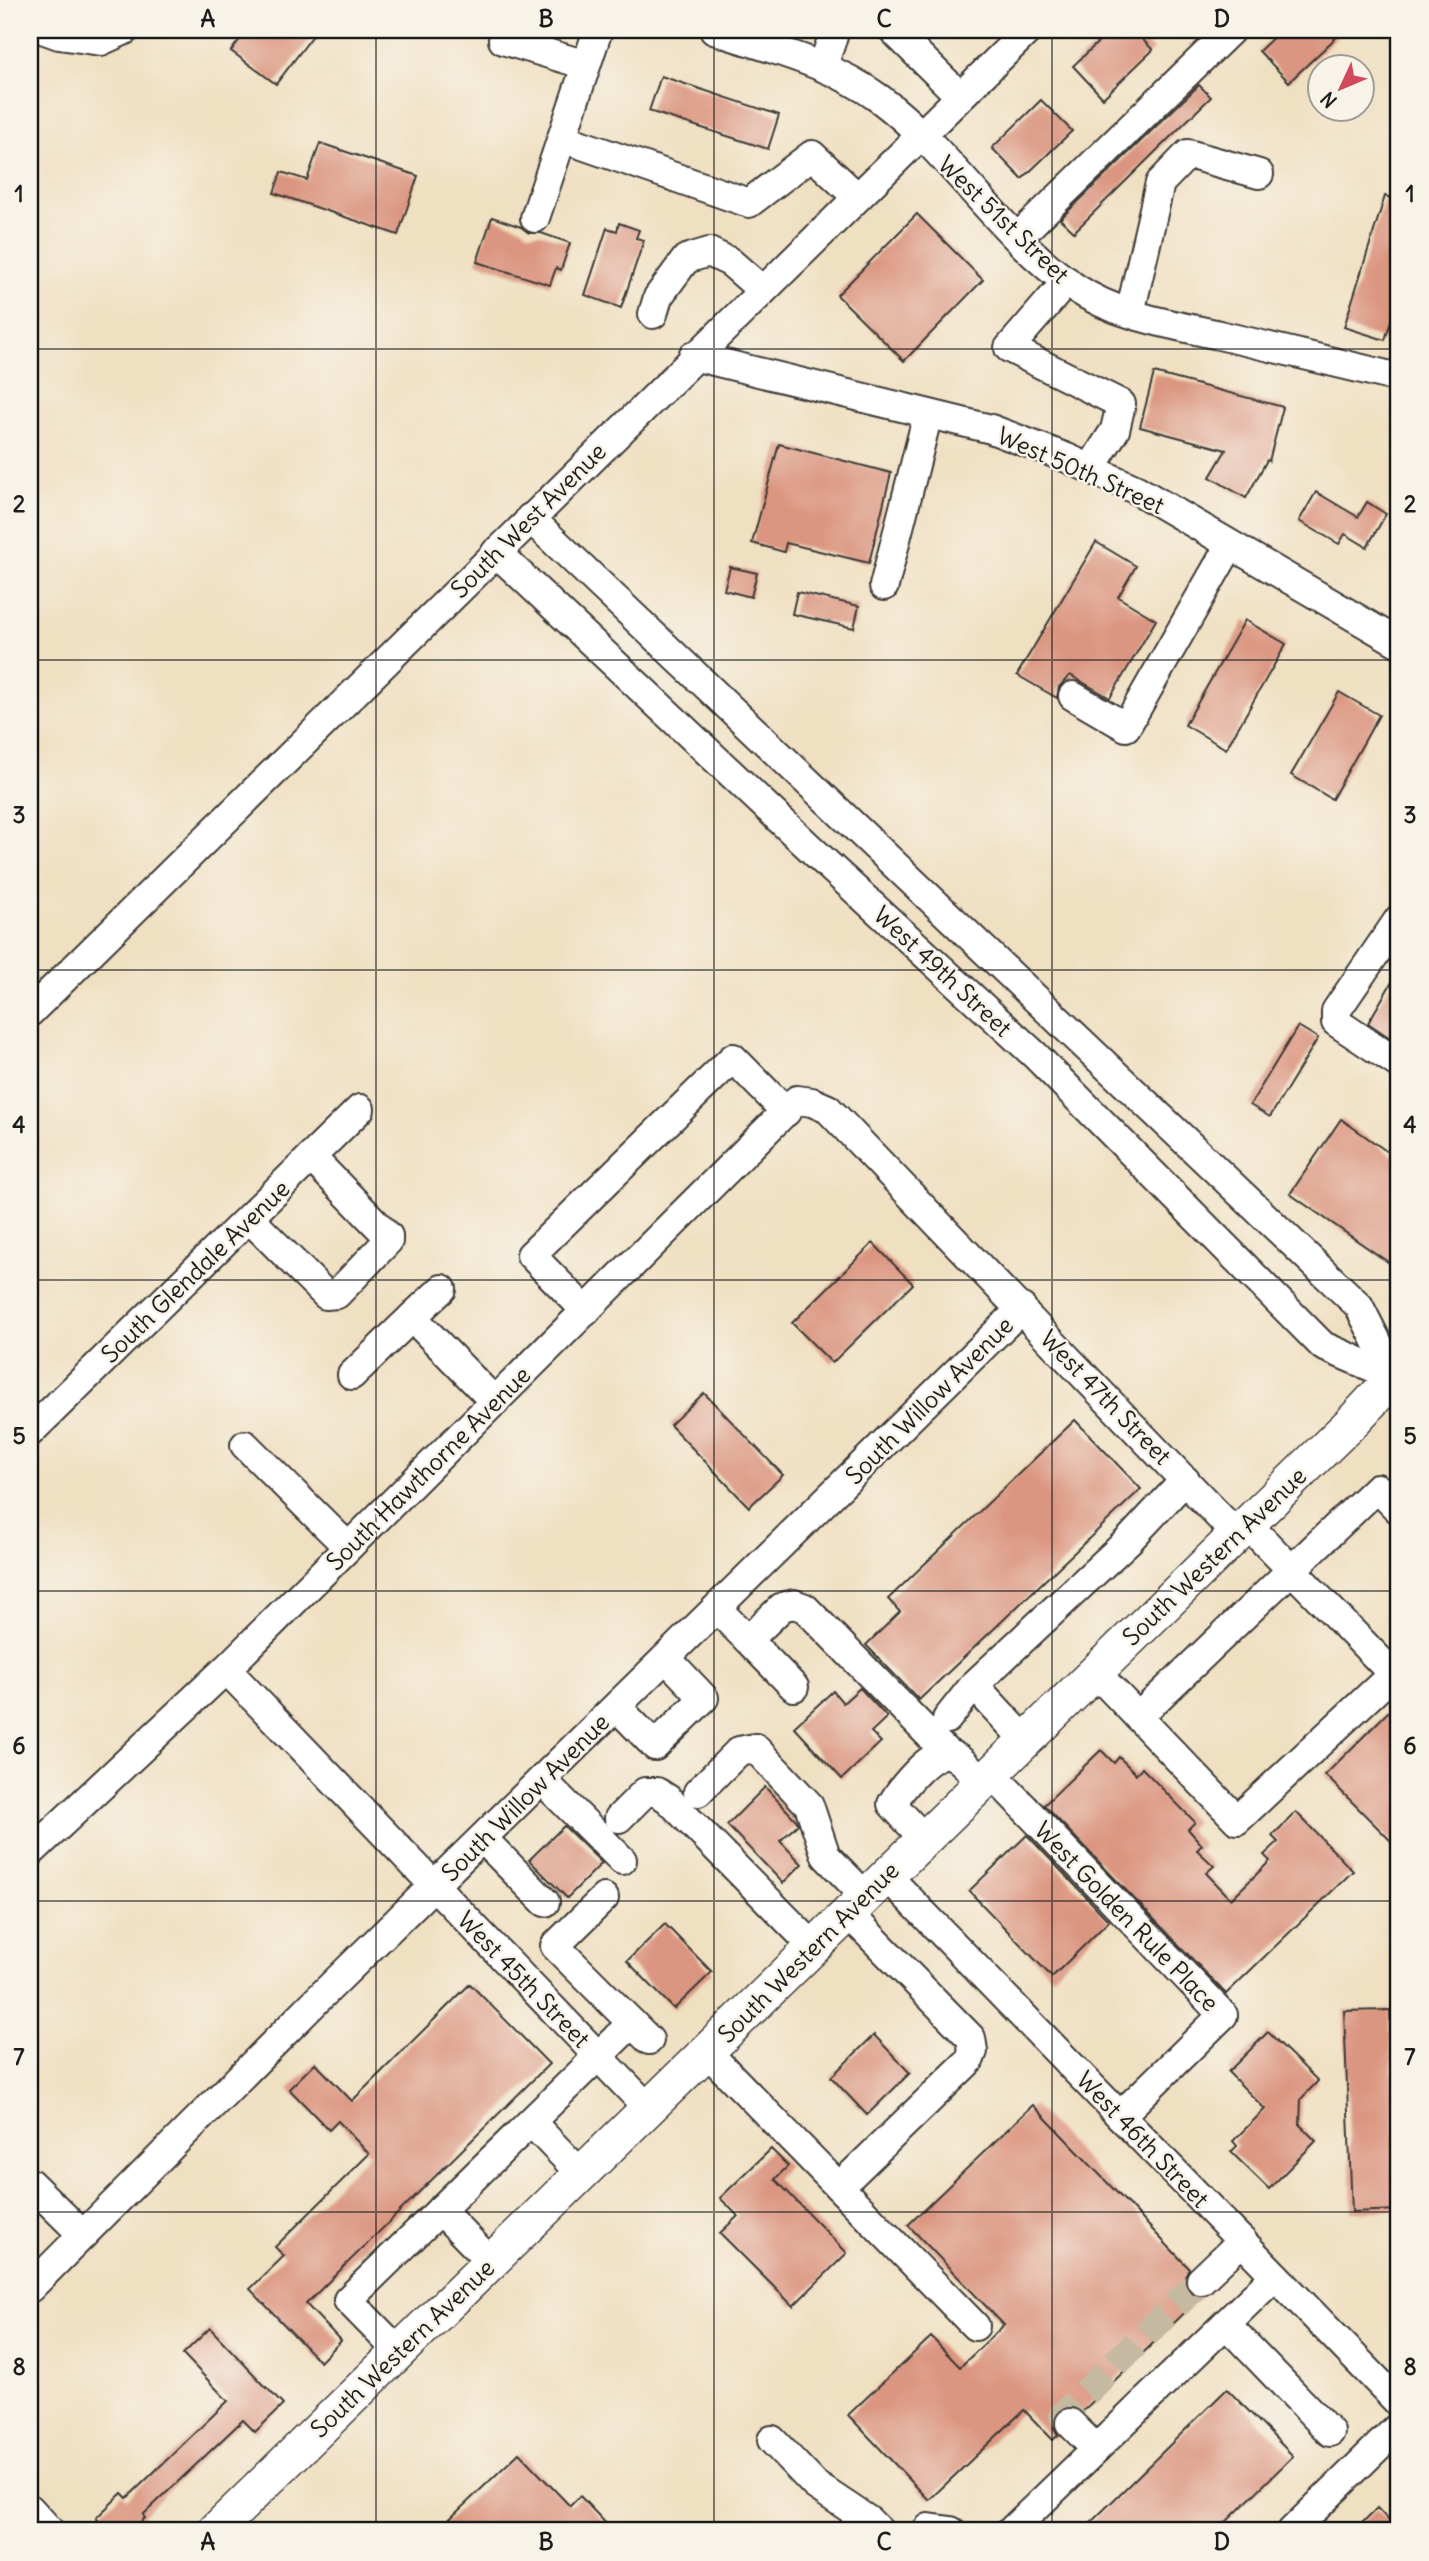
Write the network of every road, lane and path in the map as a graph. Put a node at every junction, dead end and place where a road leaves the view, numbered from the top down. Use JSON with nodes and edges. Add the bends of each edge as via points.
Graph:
{"nodes":[{"id":1,"x":45,"y":30,"type":"edge"},
{"id":2,"x":125,"y":30,"type":"edge"},
{"id":3,"x":598,"y":30,"type":"edge"},
{"id":4,"x":714,"y":30,"type":"edge"},
{"id":5,"x":835,"y":30,"type":"edge"},
{"id":6,"x":893,"y":30,"type":"edge"},
{"id":7,"x":1028,"y":30,"type":"edge"},
{"id":8,"x":1231,"y":30,"type":"edge"},
{"id":9,"x":503,"y":40,"type":"dead end"},
{"id":10,"x":586,"y":65,"type":"junction"},
{"id":11,"x":823,"y":66,"type":"junction"},
{"id":12,"x":960,"y":96,"type":"junction"},
{"id":13,"x":920,"y":135,"type":"junction"},
{"id":14,"x":562,"y":138,"type":"junction"},
{"id":15,"x":1259,"y":174,"type":"dead end"},
{"id":16,"x":857,"y":197,"type":"junction"},
{"id":17,"x":535,"y":218,"type":"dead end"},
{"id":18,"x":1018,"y":237,"type":"junction"},
{"id":19,"x":1067,"y":281,"type":"junction"},
{"id":20,"x":762,"y":290,"type":"junction"},
{"id":21,"x":1130,"y":313,"type":"junction"},
{"id":22,"x":653,"y":314,"type":"dead end"},
{"id":23,"x":693,"y":356,"type":"junction"},
{"id":24,"x":1398,"y":374,"type":"edge"},
{"id":25,"x":928,"y":414,"type":"junction"},
{"id":26,"x":1090,"y":469,"type":"junction"},
{"id":27,"x":530,"y":518,"type":"junction"},
{"id":28,"x":1230,"y":545,"type":"junction"},
{"id":29,"x":496,"y":552,"type":"junction"},
{"id":30,"x":884,"y":586,"type":"dead end"},
{"id":31,"x":1399,"y":643,"type":"edge"},
{"id":32,"x":1073,"y":696,"type":"dead end"},
{"id":33,"x":1399,"y":919,"type":"edge"},
{"id":34,"x":30,"y":1012,"type":"edge"},
{"id":35,"x":1399,"y":1064,"type":"edge"},
{"id":36,"x":360,"y":1109,"type":"dead end"},
{"id":37,"x":828,"y":1109,"type":"joint"},
{"id":38,"x":786,"y":1112,"type":"junction"},
{"id":39,"x":311,"y":1157,"type":"junction"},
{"id":40,"x":249,"y":1217,"type":"junction"},
{"id":41,"x":442,"y":1289,"type":"dead end"},
{"id":42,"x":1022,"y":1308,"type":"junction"},
{"id":43,"x":586,"y":1311,"type":"junction"},
{"id":44,"x":412,"y":1318,"type":"junction"},
{"id":45,"x":352,"y":1375,"type":"dead end"},
{"id":46,"x":1398,"y":1377,"type":"edge"},
{"id":47,"x":495,"y":1402,"type":"junction"},
{"id":48,"x":30,"y":1432,"type":"edge"},
{"id":49,"x":245,"y":1445,"type":"dead end"},
{"id":50,"x":1185,"y":1480,"type":"junction"},
{"id":51,"x":1399,"y":1510,"type":"edge"},
{"id":52,"x":1242,"y":1529,"type":"junction"},
{"id":53,"x":348,"y":1547,"type":"junction"},
{"id":54,"x":1293,"y":1571,"type":"junction"},
{"id":55,"x":717,"y":1609,"type":"junction"},
{"id":56,"x":747,"y":1640,"type":"junction"},
{"id":57,"x":666,"y":1658,"type":"junction"},
{"id":58,"x":226,"y":1670,"type":"junction"},
{"id":59,"x":1396,"y":1671,"type":"edge"},
{"id":60,"x":1095,"y":1672,"type":"junction"},
{"id":61,"x":974,"y":1685,"type":"junction"},
{"id":62,"x":794,"y":1687,"type":"dead end"},
{"id":63,"x":617,"y":1707,"type":"junction"},
{"id":64,"x":1138,"y":1717,"type":"junction"},
{"id":65,"x":947,"y":1718,"type":"dead end"},
{"id":66,"x":1025,"y":1740,"type":"junction"},
{"id":67,"x":947,"y":1754,"type":"junction"},
{"id":68,"x":986,"y":1778,"type":"junction"},
{"id":69,"x":542,"y":1780,"type":"junction"},
{"id":70,"x":698,"y":1792,"type":"dead end"},
{"id":71,"x":619,"y":1818,"type":"dead end"},
{"id":72,"x":35,"y":1837,"type":"edge"},
{"id":73,"x":483,"y":1839,"type":"junction"},
{"id":74,"x":924,"y":1839,"type":"junction"},
{"id":75,"x":622,"y":1860,"type":"dead end"},
{"id":76,"x":435,"y":1886,"type":"junction"},
{"id":77,"x":866,"y":1895,"type":"junction"},
{"id":78,"x":604,"y":1898,"type":"dead end"},
{"id":79,"x":545,"y":1902,"type":"dead end"},
{"id":80,"x":555,"y":1946,"type":"junction"},
{"id":81,"x":814,"y":1947,"type":"junction"},
{"id":82,"x":523,"y":1978,"type":"junction"},
{"id":83,"x":707,"y":2052,"type":"junction"},
{"id":84,"x":598,"y":2056,"type":"junction"},
{"id":85,"x":648,"y":2108,"type":"junction"},
{"id":86,"x":1120,"y":2116,"type":"junction"},
{"id":87,"x":531,"y":2122,"type":"junction"},
{"id":88,"x":581,"y":2174,"type":"junction"},
{"id":89,"x":30,"y":2183,"type":"edge"},
{"id":90,"x":839,"y":2187,"type":"junction"},
{"id":91,"x":440,"y":2210,"type":"junction"},
{"id":92,"x":83,"y":2235,"type":"junction"},
{"id":93,"x":1242,"y":2241,"type":"junction"},
{"id":94,"x":491,"y":2262,"type":"junction"},
{"id":95,"x":1275,"y":2276,"type":"junction"},
{"id":96,"x":1201,"y":2280,"type":"tunnel mouth"},
{"id":97,"x":30,"y":2288,"type":"edge"},
{"id":98,"x":1226,"y":2323,"type":"junction"},
{"id":99,"x":975,"y":2326,"type":"dead end"},
{"id":100,"x":399,"y":2352,"type":"junction"},
{"id":101,"x":1399,"y":2403,"type":"edge"},
{"id":102,"x":1070,"y":2423,"type":"dead end"},
{"id":103,"x":1399,"y":2427,"type":"edge"},
{"id":104,"x":1330,"y":2432,"type":"dead end"},
{"id":105,"x":772,"y":2440,"type":"dead end"},
{"id":106,"x":1096,"y":2449,"type":"junction"},
{"id":107,"x":30,"y":2510,"type":"edge"},
{"id":108,"x":50,"y":2531,"type":"edge"},
{"id":109,"x":215,"y":2531,"type":"edge"},
{"id":110,"x":879,"y":2531,"type":"edge"},
{"id":111,"x":926,"y":2531,"type":"edge"},
{"id":112,"x":951,"y":2531,"type":"edge"},
{"id":113,"x":1011,"y":2531,"type":"edge"},
{"id":114,"x":1292,"y":2531,"type":"edge"}],
"edges":[{"from":1,"to":2,"type":"street","via":[[101,41]]},
{"from":3,"to":10,"type":"street"},
{"from":4,"to":11,"type":"street","name":"West 51st Street"},
{"from":5,"to":11,"type":"street"},
{"from":6,"to":12,"type":"street"},
{"from":7,"to":12,"type":"street","name":"South West Avenue"},
{"from":8,"to":18,"type":"street"},
{"from":9,"to":10,"type":"street"},
{"from":10,"to":14,"type":"street"},
{"from":11,"to":13,"type":"street","name":"West 51st Street","via":[[860,85]]},
{"from":12,"to":13,"type":"street","name":"South West Avenue"},
{"from":13,"to":16,"type":"street","name":"South West Avenue"},
{"from":13,"to":18,"type":"street","name":"West 51st Street"},
{"from":14,"to":16,"type":"street","via":[[749,203],[812,155]]},
{"from":14,"to":17,"type":"street"},
{"from":15,"to":21,"type":"street","via":[[1188,154],[1160,183]]},
{"from":16,"to":20,"type":"street","name":"South West Avenue"},
{"from":18,"to":19,"type":"street","name":"West 51st Street"},
{"from":19,"to":21,"type":"street","name":"West 51st Street"},
{"from":19,"to":26,"type":"street","via":[[1009,348],[1121,404],[1115,430]]},
{"from":20,"to":22,"type":"street","via":[[730,262],[709,252],[686,259],[658,297]]},
{"from":20,"to":23,"type":"street","name":"South West Avenue"},
{"from":21,"to":24,"type":"street","name":"West 51st Street"},
{"from":23,"to":25,"type":"street","name":"West 50th Street"},
{"from":23,"to":27,"type":"street","name":"South West Avenue"},
{"from":25,"to":26,"type":"street","name":"West 50th Street","via":[[991,429]]},
{"from":25,"to":30,"type":"street"},
{"from":26,"to":28,"type":"street","name":"West 50th Street","via":[[1137,490]]},
{"from":27,"to":29,"type":"street","name":"South West Avenue"},
{"from":27,"to":46,"type":"street","name":"West 49th Street","via":[[1359,1306]]},
{"from":28,"to":31,"type":"street","name":"West 50th Street"},
{"from":28,"to":32,"type":"street","via":[[1126,727]]},
{"from":29,"to":34,"type":"street","name":"South West Avenue"},
{"from":29,"to":46,"type":"street","name":"West 49th Street","via":[[1035,1055],[1323,1346]]},
{"from":33,"to":35,"type":"street","via":[[1336,1011],[1336,1022]]},
{"from":36,"to":39,"type":"street","name":"South Glendale Avenue"},
{"from":37,"to":38,"type":"street","name":"South Hawthorne Avenue","via":[[797,1100]]},
{"from":37,"to":42,"type":"street","name":"West 47th Street"},
{"from":38,"to":43,"type":"street","name":"South Hawthorne Avenue"},
{"from":38,"to":43,"type":"street","via":[[733,1058],[531,1255]]},
{"from":39,"to":40,"type":"street","name":"South Glendale Avenue"},
{"from":39,"to":40,"type":"street","via":[[388,1236],[337,1294],[326,1295]]},
{"from":40,"to":48,"type":"street","name":"South Glendale Avenue"},
{"from":41,"to":44,"type":"street"},
{"from":42,"to":50,"type":"street","name":"West 47th Street"},
{"from":42,"to":55,"type":"street","name":"South Willow Avenue"},
{"from":43,"to":47,"type":"street","name":"South Hawthorne Avenue"},
{"from":44,"to":45,"type":"street"},
{"from":44,"to":47,"type":"street"},
{"from":46,"to":52,"type":"main road","name":"South Western Avenue"},
{"from":47,"to":53,"type":"street","name":"South Hawthorne Avenue"},
{"from":49,"to":53,"type":"street"},
{"from":50,"to":52,"type":"street","name":"West 47th Street"},
{"from":50,"to":61,"type":"street","via":[[1129,1540]]},
{"from":51,"to":54,"type":"street","via":[[1377,1488]]},
{"from":52,"to":54,"type":"street","name":"West 47th Street"},
{"from":52,"to":60,"type":"main road","name":"South Western Avenue"},
{"from":53,"to":58,"type":"street","name":"South Hawthorne Avenue"},
{"from":54,"to":59,"type":"street","name":"West 47th Street"},
{"from":54,"to":64,"type":"street"},
{"from":55,"to":56,"type":"street"},
{"from":55,"to":57,"type":"street","name":"South Willow Avenue"},
{"from":56,"to":62,"type":"street"},
{"from":56,"to":67,"type":"street","via":[[782,1607],[794,1604],[805,1608]]},
{"from":57,"to":63,"type":"street","name":"South Willow Avenue"},
{"from":57,"to":63,"type":"street","via":[[704,1698],[655,1746]]},
{"from":58,"to":72,"type":"street","name":"South Hawthorne Avenue"},
{"from":58,"to":76,"type":"street","name":"West 45th Street"},
{"from":59,"to":64,"type":"street","via":[[1237,1820]]},
{"from":60,"to":64,"type":"street"},
{"from":60,"to":66,"type":"main road","name":"South Western Avenue"},
{"from":61,"to":65,"type":"street"},
{"from":61,"to":66,"type":"street"},
{"from":63,"to":69,"type":"street","name":"South Willow Avenue"},
{"from":66,"to":68,"type":"main road","name":"South Western Avenue"},
{"from":67,"to":68,"type":"street"},
{"from":67,"to":74,"type":"street","via":[[934,1757],[892,1804]]},
{"from":68,"to":74,"type":"main road","name":"South Western Avenue"},
{"from":68,"to":86,"type":"street","name":"West Golden Rule Place","via":[[1223,2015]]},
{"from":69,"to":73,"type":"street","name":"South Willow Avenue"},
{"from":69,"to":75,"type":"street"},
{"from":70,"to":77,"type":"street","via":[[739,1751],[755,1748],[809,1805],[826,1856]]},
{"from":71,"to":81,"type":"street","via":[[645,1792],[668,1799]]},
{"from":73,"to":76,"type":"street","name":"South Willow Avenue"},
{"from":73,"to":79,"type":"street"},
{"from":74,"to":77,"type":"main road","name":"South Western Avenue"},
{"from":76,"to":82,"type":"street","name":"West 45th Street"},
{"from":76,"to":92,"type":"street","name":"South Willow Avenue"},
{"from":77,"to":81,"type":"main road","name":"South Western Avenue"},
{"from":77,"to":86,"type":"street","name":"West 46th Street"},
{"from":77,"to":90,"type":"street","via":[[971,2038],[973,2051],[969,2061]]},
{"from":78,"to":80,"type":"street"},
{"from":80,"to":82,"type":"street"},
{"from":80,"to":84,"type":"street","via":[[640,2031]]},
{"from":81,"to":83,"type":"main road","name":"South Western Avenue"},
{"from":82,"to":84,"type":"street","name":"West 45th Street"},
{"from":83,"to":85,"type":"main road","name":"South Western Avenue"},
{"from":83,"to":90,"type":"street"},
{"from":84,"to":85,"type":"street","name":"West 45th Street"},
{"from":84,"to":87,"type":"street"},
{"from":85,"to":88,"type":"main road","name":"South Western Avenue"},
{"from":86,"to":93,"type":"street","name":"West 46th Street"},
{"from":87,"to":88,"type":"street"},
{"from":87,"to":91,"type":"street"},
{"from":88,"to":94,"type":"main road","name":"South Western Avenue"},
{"from":89,"to":92,"type":"street"},
{"from":90,"to":99,"type":"street"},
{"from":91,"to":94,"type":"street"},
{"from":91,"to":100,"type":"street","via":[[348,2300]]},
{"from":92,"to":97,"type":"street","name":"South Willow Avenue"},
{"from":93,"to":95,"type":"street","name":"West 46th Street"},
{"from":93,"to":96,"type":"street"},
{"from":94,"to":100,"type":"main road","name":"South Western Avenue"},
{"from":95,"to":98,"type":"street"},
{"from":95,"to":101,"type":"street","name":"West 46th Street"},
{"from":98,"to":104,"type":"street"},
{"from":98,"to":106,"type":"street"},
{"from":100,"to":109,"type":"main road","name":"South Western Avenue"},
{"from":102,"to":106,"type":"street"},
{"from":103,"to":114,"type":"street"},
{"from":105,"to":110,"type":"street","via":[[815,2486]]},
{"from":106,"to":113,"type":"street"},
{"from":107,"to":108,"type":"street"},
{"from":111,"to":112,"type":"street"}]}
